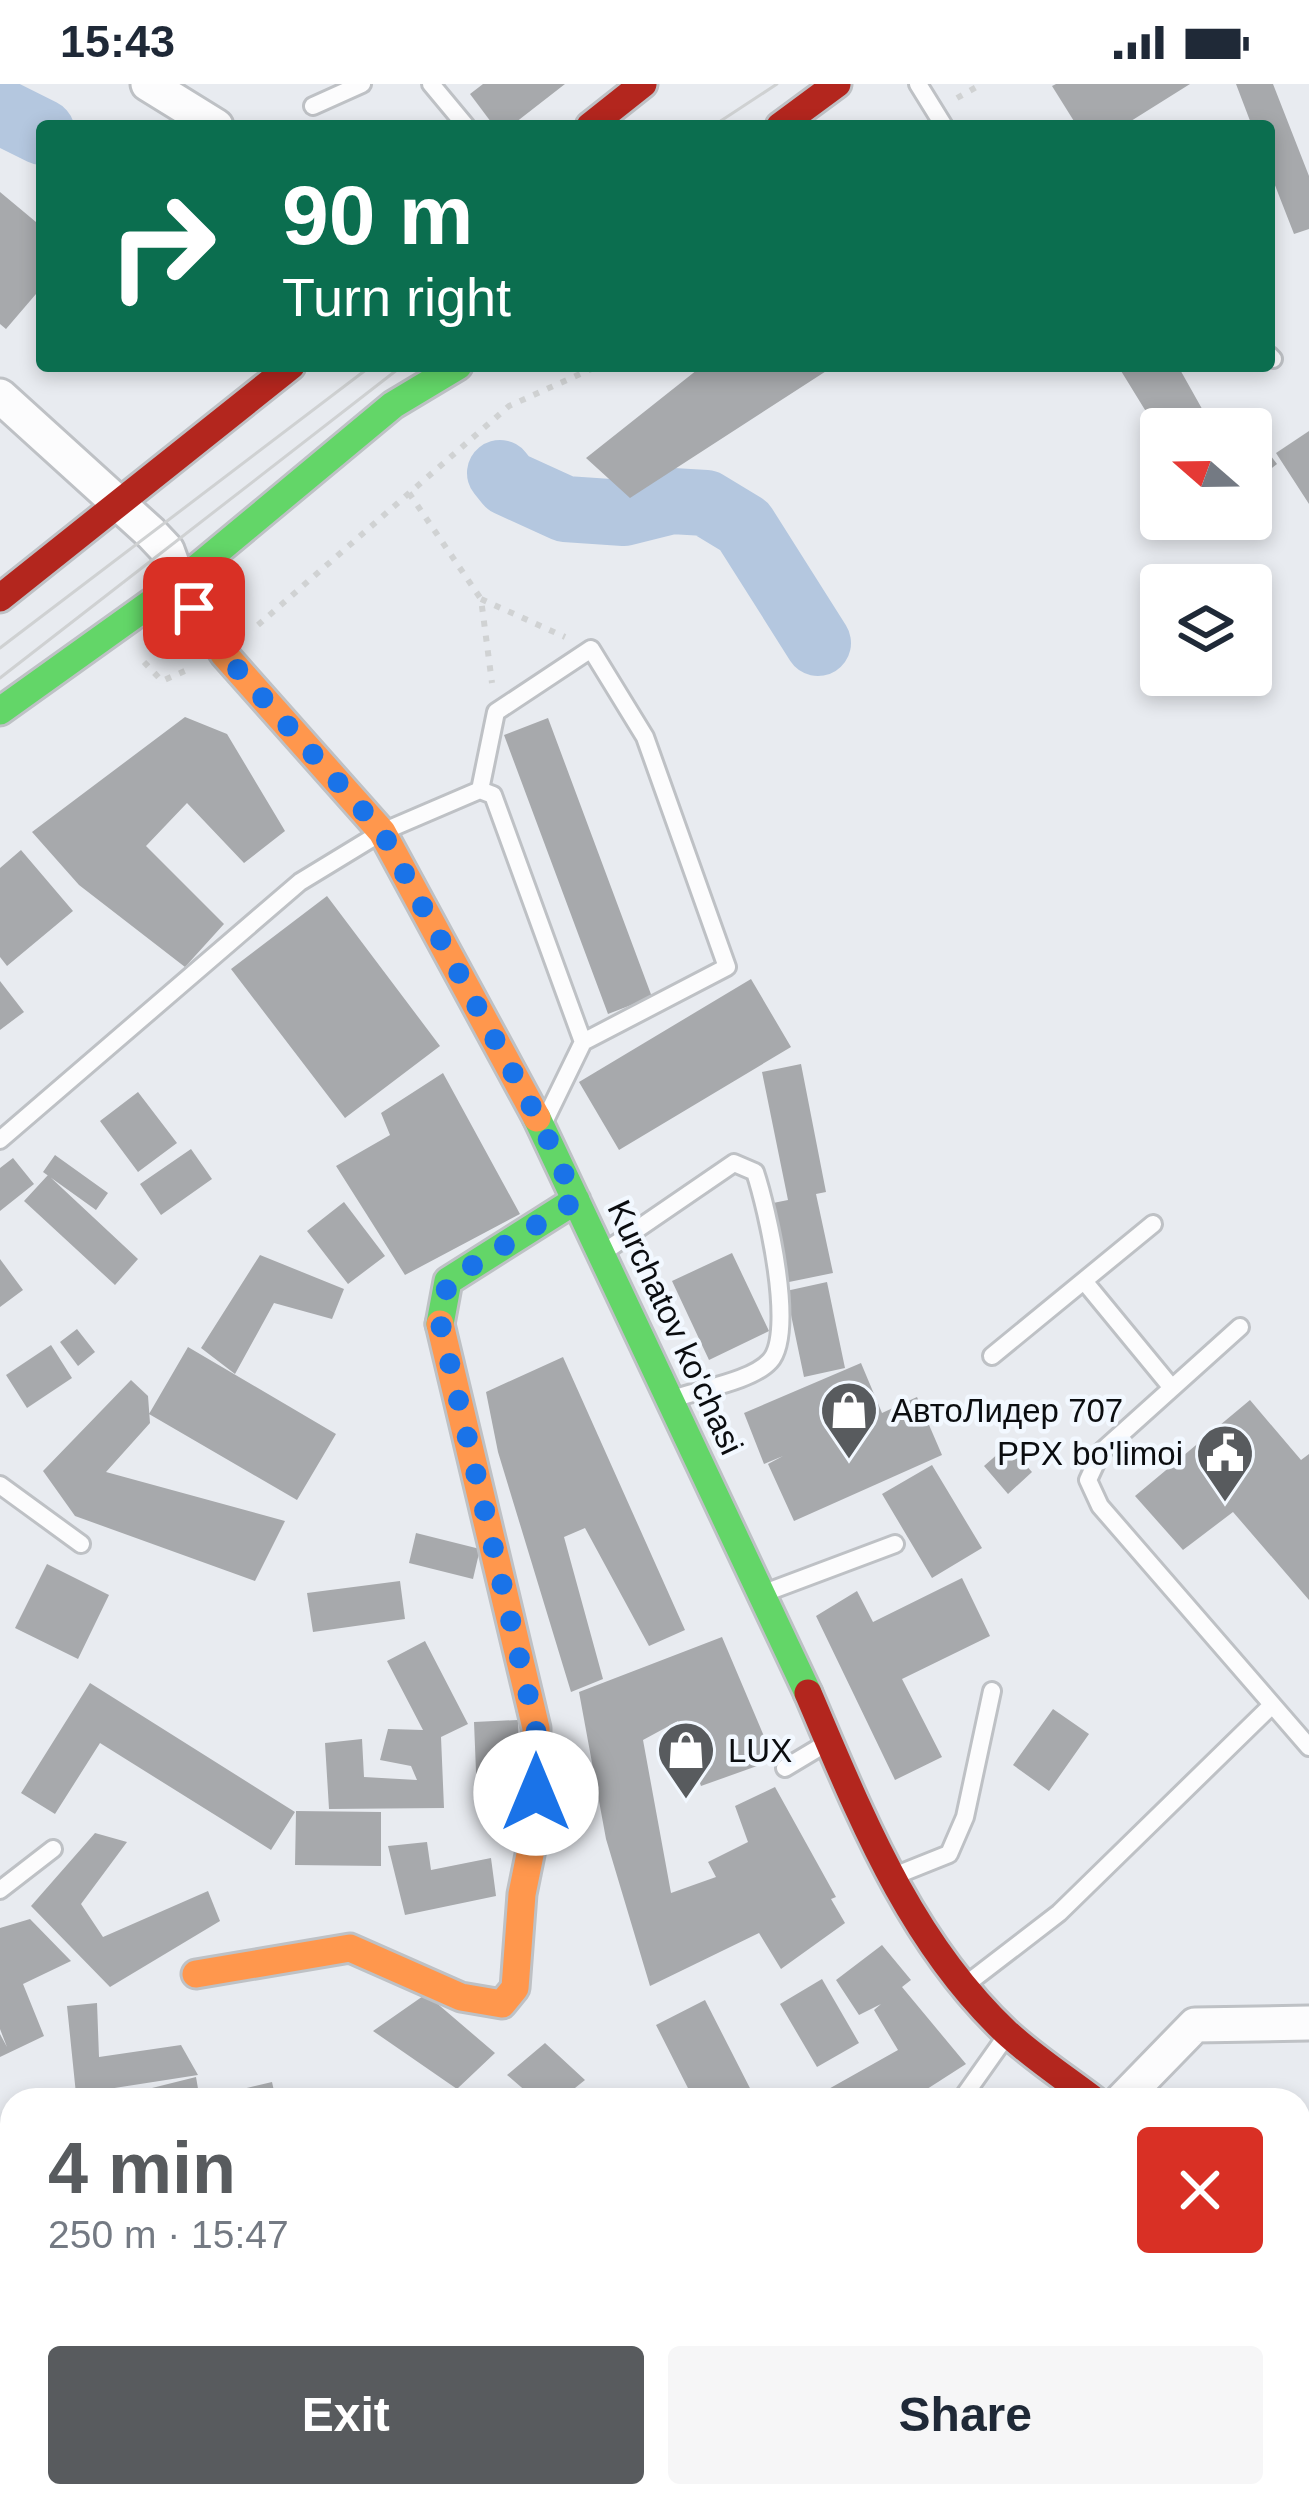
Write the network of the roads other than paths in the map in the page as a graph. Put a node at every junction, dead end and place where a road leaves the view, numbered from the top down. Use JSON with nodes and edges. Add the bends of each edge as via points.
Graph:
{"nodes":[{"id":1,"x":148,"y":84,"type":"edge"},
{"id":2,"x":362,"y":84,"type":"edge"},
{"id":3,"x":431,"y":84,"type":"edge"},
{"id":4,"x":643,"y":84,"type":"edge"},
{"id":5,"x":837,"y":84,"type":"edge"},
{"id":6,"x":918,"y":84,"type":"edge"},
{"id":7,"x":313,"y":106,"type":"dead end"},
{"id":8,"x":206,"y":120,"type":"edge"},
{"id":9,"x":461,"y":120,"type":"edge"},
{"id":10,"x":598,"y":120,"type":"edge"},
{"id":11,"x":788,"y":120,"type":"edge"},
{"id":12,"x":940,"y":120,"type":"edge"},
{"id":13,"x":284,"y":372,"type":"edge"},
{"id":14,"x":448,"y":372,"type":"edge"},
{"id":15,"x":0,"y":396,"type":"edge"},
{"id":16,"x":122,"y":505,"type":"junction"},
{"id":17,"x":179,"y":584,"type":"junction"},
{"id":18,"x":0,"y":598,"type":"edge"},
{"id":19,"x":0,"y":710,"type":"edge"},
{"id":20,"x":480,"y":790,"type":"junction"},
{"id":21,"x":382,"y":832,"type":"junction"},
{"id":22,"x":583,"y":1042,"type":"junction"},
{"id":23,"x":542,"y":1126,"type":"junction"},
{"id":24,"x":0,"y":1140,"type":"edge"},
{"id":25,"x":576,"y":1200,"type":"junction"},
{"id":26,"x":1153,"y":1224,"type":"dead end"},
{"id":27,"x":600,"y":1254,"type":"junction"},
{"id":28,"x":1084,"y":1281,"type":"junction"},
{"id":29,"x":1240,"y":1327,"type":"dead end"},
{"id":30,"x":992,"y":1356,"type":"dead end"},
{"id":31,"x":1172,"y":1388,"type":"junction"},
{"id":32,"x":669,"y":1401,"type":"junction"},
{"id":33,"x":0,"y":1485,"type":"edge"},
{"id":34,"x":81,"y":1544,"type":"dead end"},
{"id":35,"x":895,"y":1544,"type":"dead end"},
{"id":36,"x":765,"y":1593,"type":"junction"},
{"id":37,"x":992,"y":1691,"type":"dead end"},
{"id":38,"x":1272,"y":1705,"type":"junction"},
{"id":39,"x":826,"y":1743,"type":"junction"},
{"id":40,"x":1309,"y":1748,"type":"edge"},
{"id":41,"x":784,"y":1768,"type":"dead end"},
{"id":42,"x":53,"y":1849,"type":"dead end"},
{"id":43,"x":888,"y":1878,"type":"junction"},
{"id":44,"x":0,"y":1890,"type":"edge"},
{"id":45,"x":196,"y":1975,"type":"dead end"},
{"id":46,"x":964,"y":1986,"type":"junction"},
{"id":47,"x":1309,"y":2023,"type":"edge"},
{"id":48,"x":1008,"y":2034,"type":"junction"},
{"id":49,"x":970,"y":2088,"type":"edge"},
{"id":50,"x":1078,"y":2088,"type":"edge"},
{"id":51,"x":1134,"y":2088,"type":"edge"}],
"edges":[{"from":1,"to":8,"type":"street"},
{"from":2,"to":7,"type":"lane"},
{"from":3,"to":9,"type":"lane"},
{"from":4,"to":10,"type":"main road"},
{"from":5,"to":11,"type":"main road"},
{"from":6,"to":12,"type":"lane"},
{"from":13,"to":16,"type":"main road"},
{"from":14,"to":17,"type":"main road","via":[[392,405]]},
{"from":15,"to":16,"type":"street"},
{"from":16,"to":17,"type":"street","via":[[167,550]]},
{"from":16,"to":18,"type":"main road"},
{"from":17,"to":19,"type":"main road"},
{"from":17,"to":21,"type":"main road","name":"Kurchatov ko'chasi","via":[[224,654]]},
{"from":20,"to":21,"type":"lane"},
{"from":20,"to":22,"type":"lane","via":[[493,795]]},
{"from":20,"to":22,"type":"lane","via":[[496,712],[591,649],[645,737],[727,967]]},
{"from":21,"to":23,"type":"main road","name":"Kurchatov ko'chasi"},
{"from":21,"to":24,"type":"lane","via":[[300,882]]},
{"from":22,"to":23,"type":"lane"},
{"from":23,"to":25,"type":"main road","name":"Kurchatov ko'chasi"},
{"from":25,"to":27,"type":"main road","name":"Kurchatov ko'chasi"},
{"from":25,"to":45,"type":"main road","via":[[448,1281],[440,1322],[536,1728],[536,1825],[514,1988],[502,2005],[461,1997],[350,1948]]},
{"from":26,"to":28,"type":"lane"},
{"from":27,"to":32,"type":"main road","name":"Kurchatov ko'chasi"},
{"from":27,"to":32,"type":"lane","via":[[734,1163],[755,1172],[770,1217],[781,1346],[767,1365]]},
{"from":28,"to":30,"type":"lane"},
{"from":28,"to":31,"type":"lane"},
{"from":29,"to":31,"type":"lane"},
{"from":31,"to":38,"type":"lane","via":[[1101,1452],[1088,1480],[1100,1506]]},
{"from":32,"to":36,"type":"main road","name":"Kurchatov ko'chasi"},
{"from":33,"to":34,"type":"lane"},
{"from":35,"to":36,"type":"lane"},
{"from":36,"to":39,"type":"main road","name":"Kurchatov ko'chasi"},
{"from":37,"to":43,"type":"lane","via":[[965,1817],[949,1854]]},
{"from":38,"to":40,"type":"lane"},
{"from":38,"to":46,"type":"lane","via":[[1059,1913]]},
{"from":39,"to":41,"type":"lane"},
{"from":39,"to":43,"type":"main road","name":"Kurchatov ko'chasi"},
{"from":42,"to":44,"type":"lane"},
{"from":43,"to":46,"type":"main road","name":"Kurchatov ko'chasi"},
{"from":46,"to":48,"type":"main road","name":"Kurchatov ko'chasi"},
{"from":47,"to":51,"type":"street","via":[[1195,2025]]},
{"from":48,"to":49,"type":"lane"},
{"from":48,"to":50,"type":"main road","name":"Kurchatov ko'chasi"}]}
